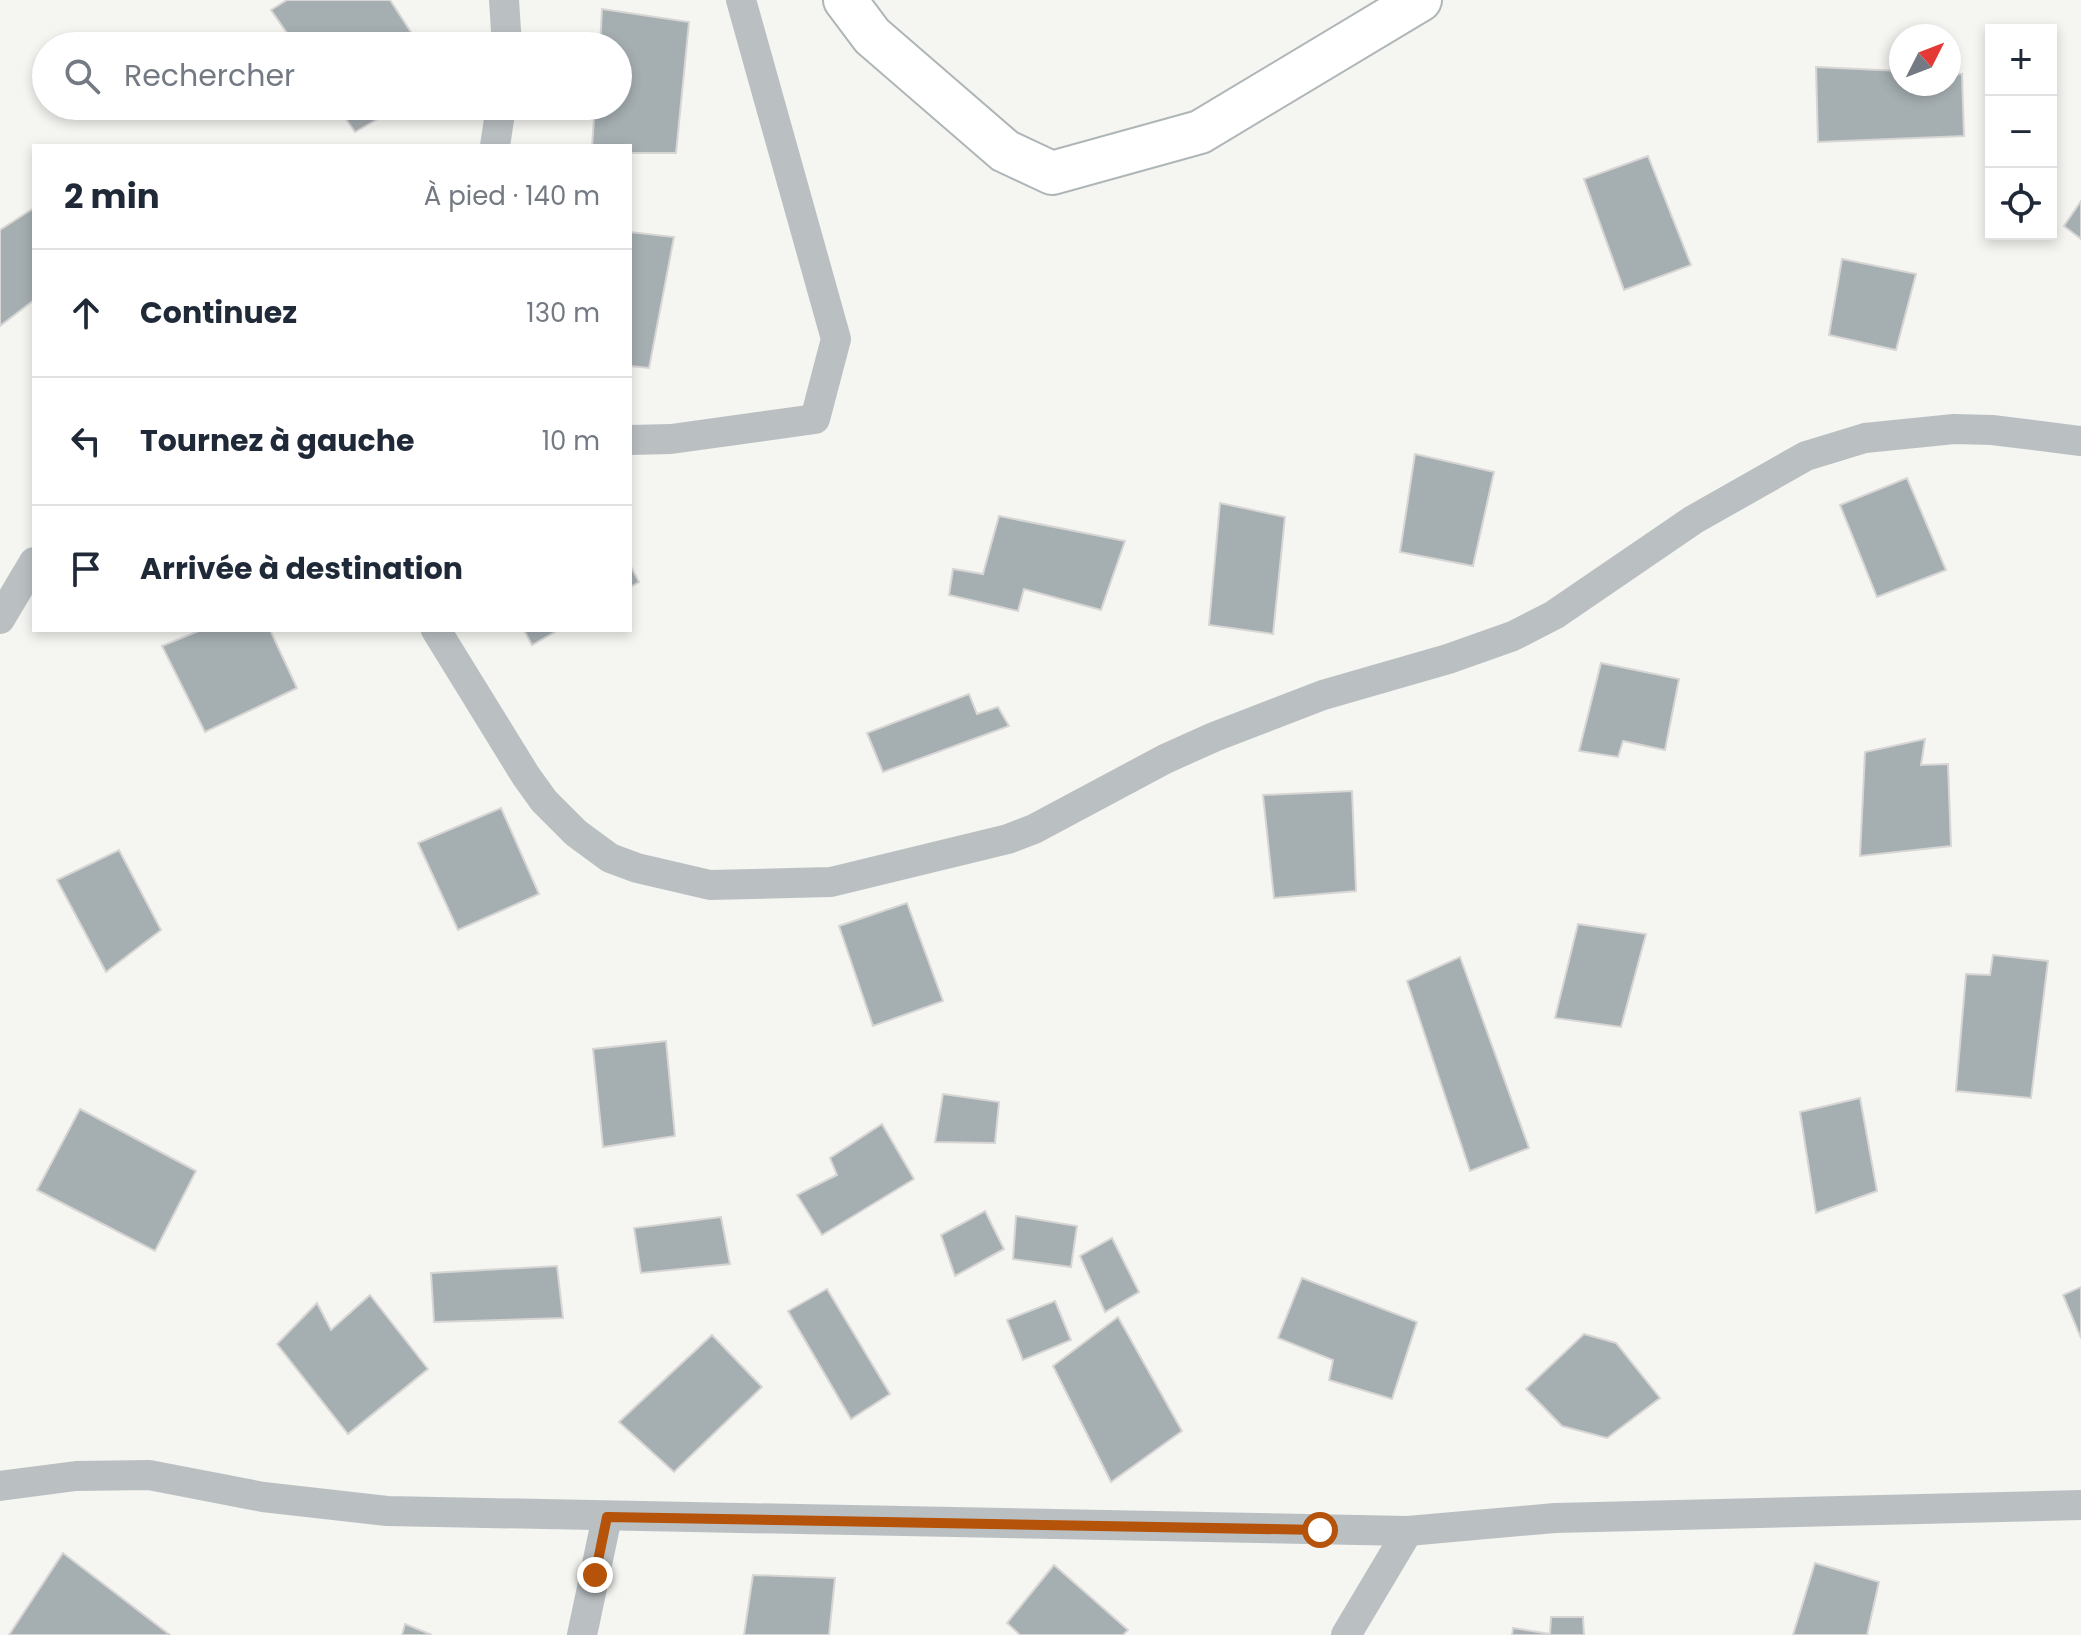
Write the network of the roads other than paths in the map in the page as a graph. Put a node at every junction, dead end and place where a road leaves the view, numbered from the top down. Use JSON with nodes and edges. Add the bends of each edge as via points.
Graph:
{"nodes":[{"id":1,"x":504,"y":0,"type":"edge"},
{"id":2,"x":741,"y":0,"type":"edge"},
{"id":3,"x":845,"y":0,"type":"edge"},
{"id":4,"x":1420,"y":0,"type":"edge"},
{"id":5,"x":506,"y":32,"type":"edge"},
{"id":6,"x":499,"y":120,"type":"edge"},
{"id":7,"x":495,"y":144,"type":"edge"},
{"id":8,"x":632,"y":440,"type":"edge"},
{"id":9,"x":2081,"y":441,"type":"edge"},
{"id":10,"x":32,"y":565,"type":"edge"},
{"id":11,"x":0,"y":619,"type":"edge"},
{"id":12,"x":437,"y":632,"type":"edge"},
{"id":13,"x":0,"y":1486,"type":"edge"},
{"id":14,"x":2081,"y":1505,"type":"edge"},
{"id":15,"x":607,"y":1517,"type":"junction"},
{"id":16,"x":1408,"y":1531,"type":"junction"},
{"id":17,"x":582,"y":1635,"type":"edge"},
{"id":18,"x":1346,"y":1635,"type":"edge"}],
"edges":[{"from":1,"to":5,"type":"street"},
{"from":2,"to":8,"type":"street","via":[[836,339],[815,419]]},
{"from":3,"to":4,"type":"street","via":[[872,36],[1005,151],[1052,173],[1200,132]]},
{"from":6,"to":7,"type":"street"},
{"from":9,"to":12,"type":"street","via":[[1954,429],[1865,438],[1806,456],[1693,520],[1554,615],[1513,636],[1323,695],[1214,737],[1008,839],[831,882],[710,885],[610,858],[544,801]]},
{"from":10,"to":11,"type":"street"},
{"from":13,"to":15,"type":"street","via":[[76,1476],[149,1475],[263,1497],[387,1511]]},
{"from":14,"to":16,"type":"street","via":[[1555,1518]]},
{"from":15,"to":16,"type":"street"},
{"from":15,"to":17,"type":"street"},
{"from":16,"to":18,"type":"street"}]}
